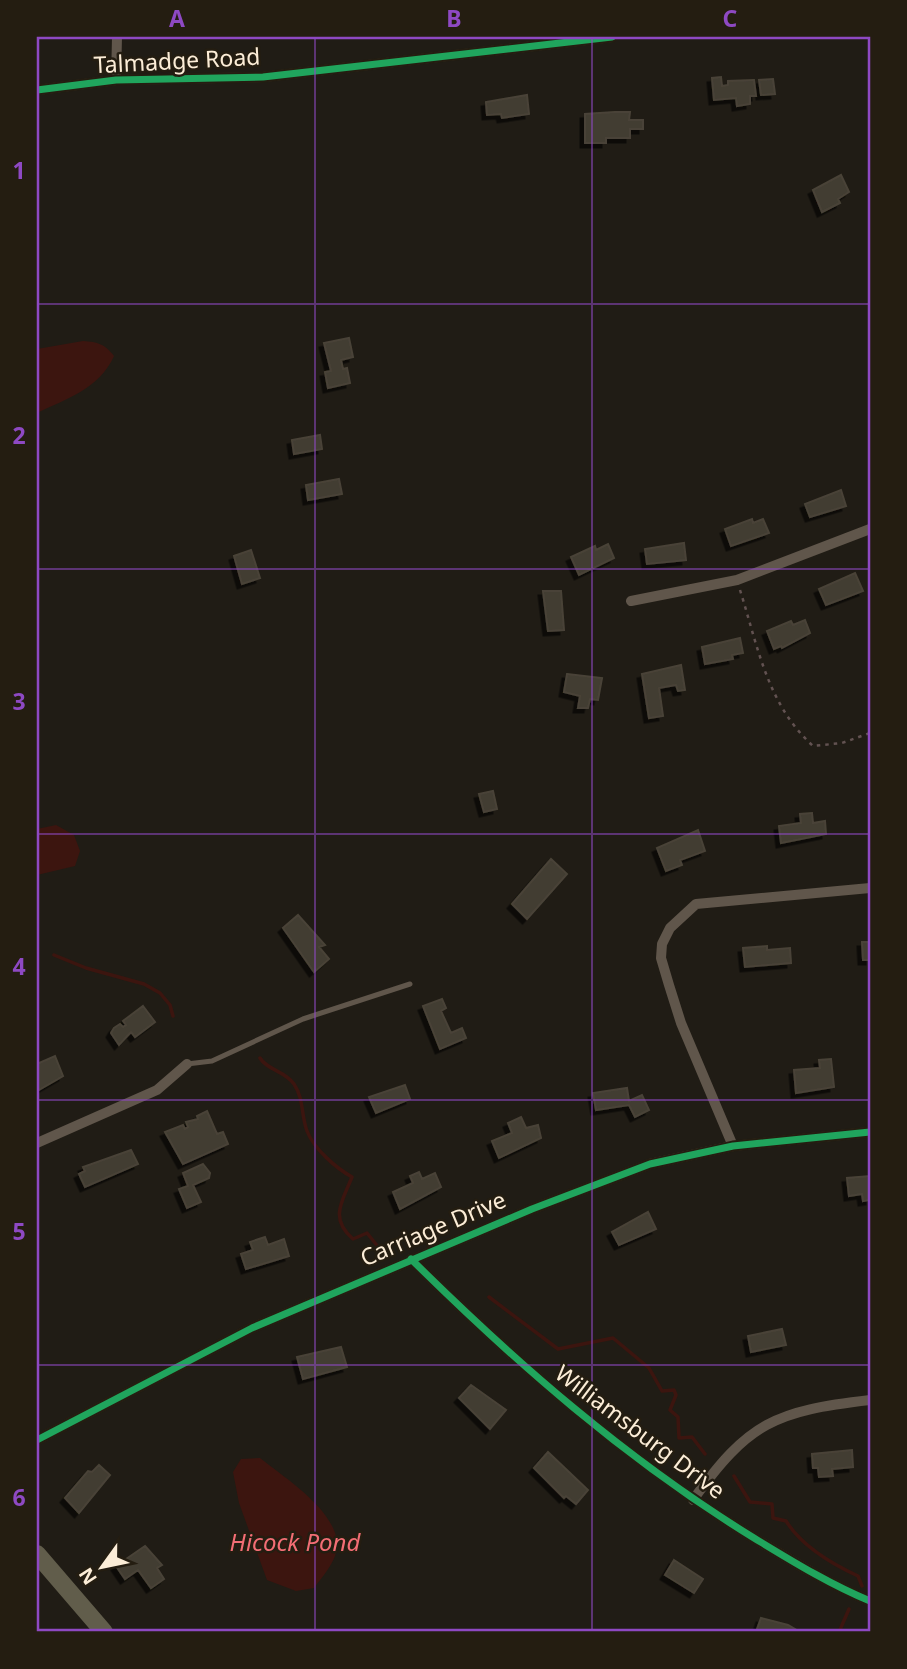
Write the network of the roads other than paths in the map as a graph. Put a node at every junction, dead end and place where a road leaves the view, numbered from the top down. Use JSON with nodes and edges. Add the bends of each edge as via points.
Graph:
{"nodes":[{"id":1,"x":117,"y":37,"type":"edge"},
{"id":2,"x":612,"y":37,"type":"edge"},
{"id":3,"x":116,"y":80,"type":"junction"},
{"id":4,"x":37,"y":90,"type":"edge"},
{"id":5,"x":870,"y":529,"type":"edge"},
{"id":6,"x":631,"y":601,"type":"dead end"},
{"id":7,"x":870,"y":888,"type":"edge"},
{"id":8,"x":410,"y":984,"type":"dead end"},
{"id":9,"x":187,"y":1064,"type":"joint"},
{"id":10,"x":870,"y":1132,"type":"edge"},
{"id":11,"x":37,"y":1143,"type":"edge"},
{"id":12,"x":733,"y":1146,"type":"junction"},
{"id":13,"x":411,"y":1259,"type":"junction"},
{"id":14,"x":870,"y":1400,"type":"edge"},
{"id":15,"x":37,"y":1440,"type":"edge"},
{"id":16,"x":693,"y":1500,"type":"junction"},
{"id":17,"x":37,"y":1554,"type":"edge"},
{"id":18,"x":870,"y":1601,"type":"edge"},
{"id":19,"x":104,"y":1632,"type":"edge"}],
"edges":[{"from":1,"to":3,"type":"street"},
{"from":2,"to":3,"type":"street","name":"Talmadge Road","via":[[263,77]]},
{"from":3,"to":4,"type":"street","name":"Talmadge Road"},
{"from":5,"to":6,"type":"street","via":[[737,580]]},
{"from":7,"to":12,"type":"street","via":[[696,904],[670,928],[661,958],[681,1023]]},
{"from":8,"to":9,"type":"lane","via":[[303,1019],[212,1061]]},
{"from":9,"to":11,"type":"street","via":[[157,1090]]},
{"from":10,"to":12,"type":"street","name":"Carriage Drive"},
{"from":12,"to":13,"type":"street","name":"Carriage Drive","via":[[650,1164]]},
{"from":13,"to":15,"type":"street","name":"Carriage Drive","via":[[252,1328]]},
{"from":13,"to":16,"type":"street","name":"Williamsburg Drive","via":[[499,1346]]},
{"from":14,"to":16,"type":"street","via":[[790,1414],[752,1430],[723,1458]]},
{"from":16,"to":18,"type":"street","name":"Williamsburg Drive","via":[[831,1585]]},
{"from":17,"to":19,"type":"main road"}]}
